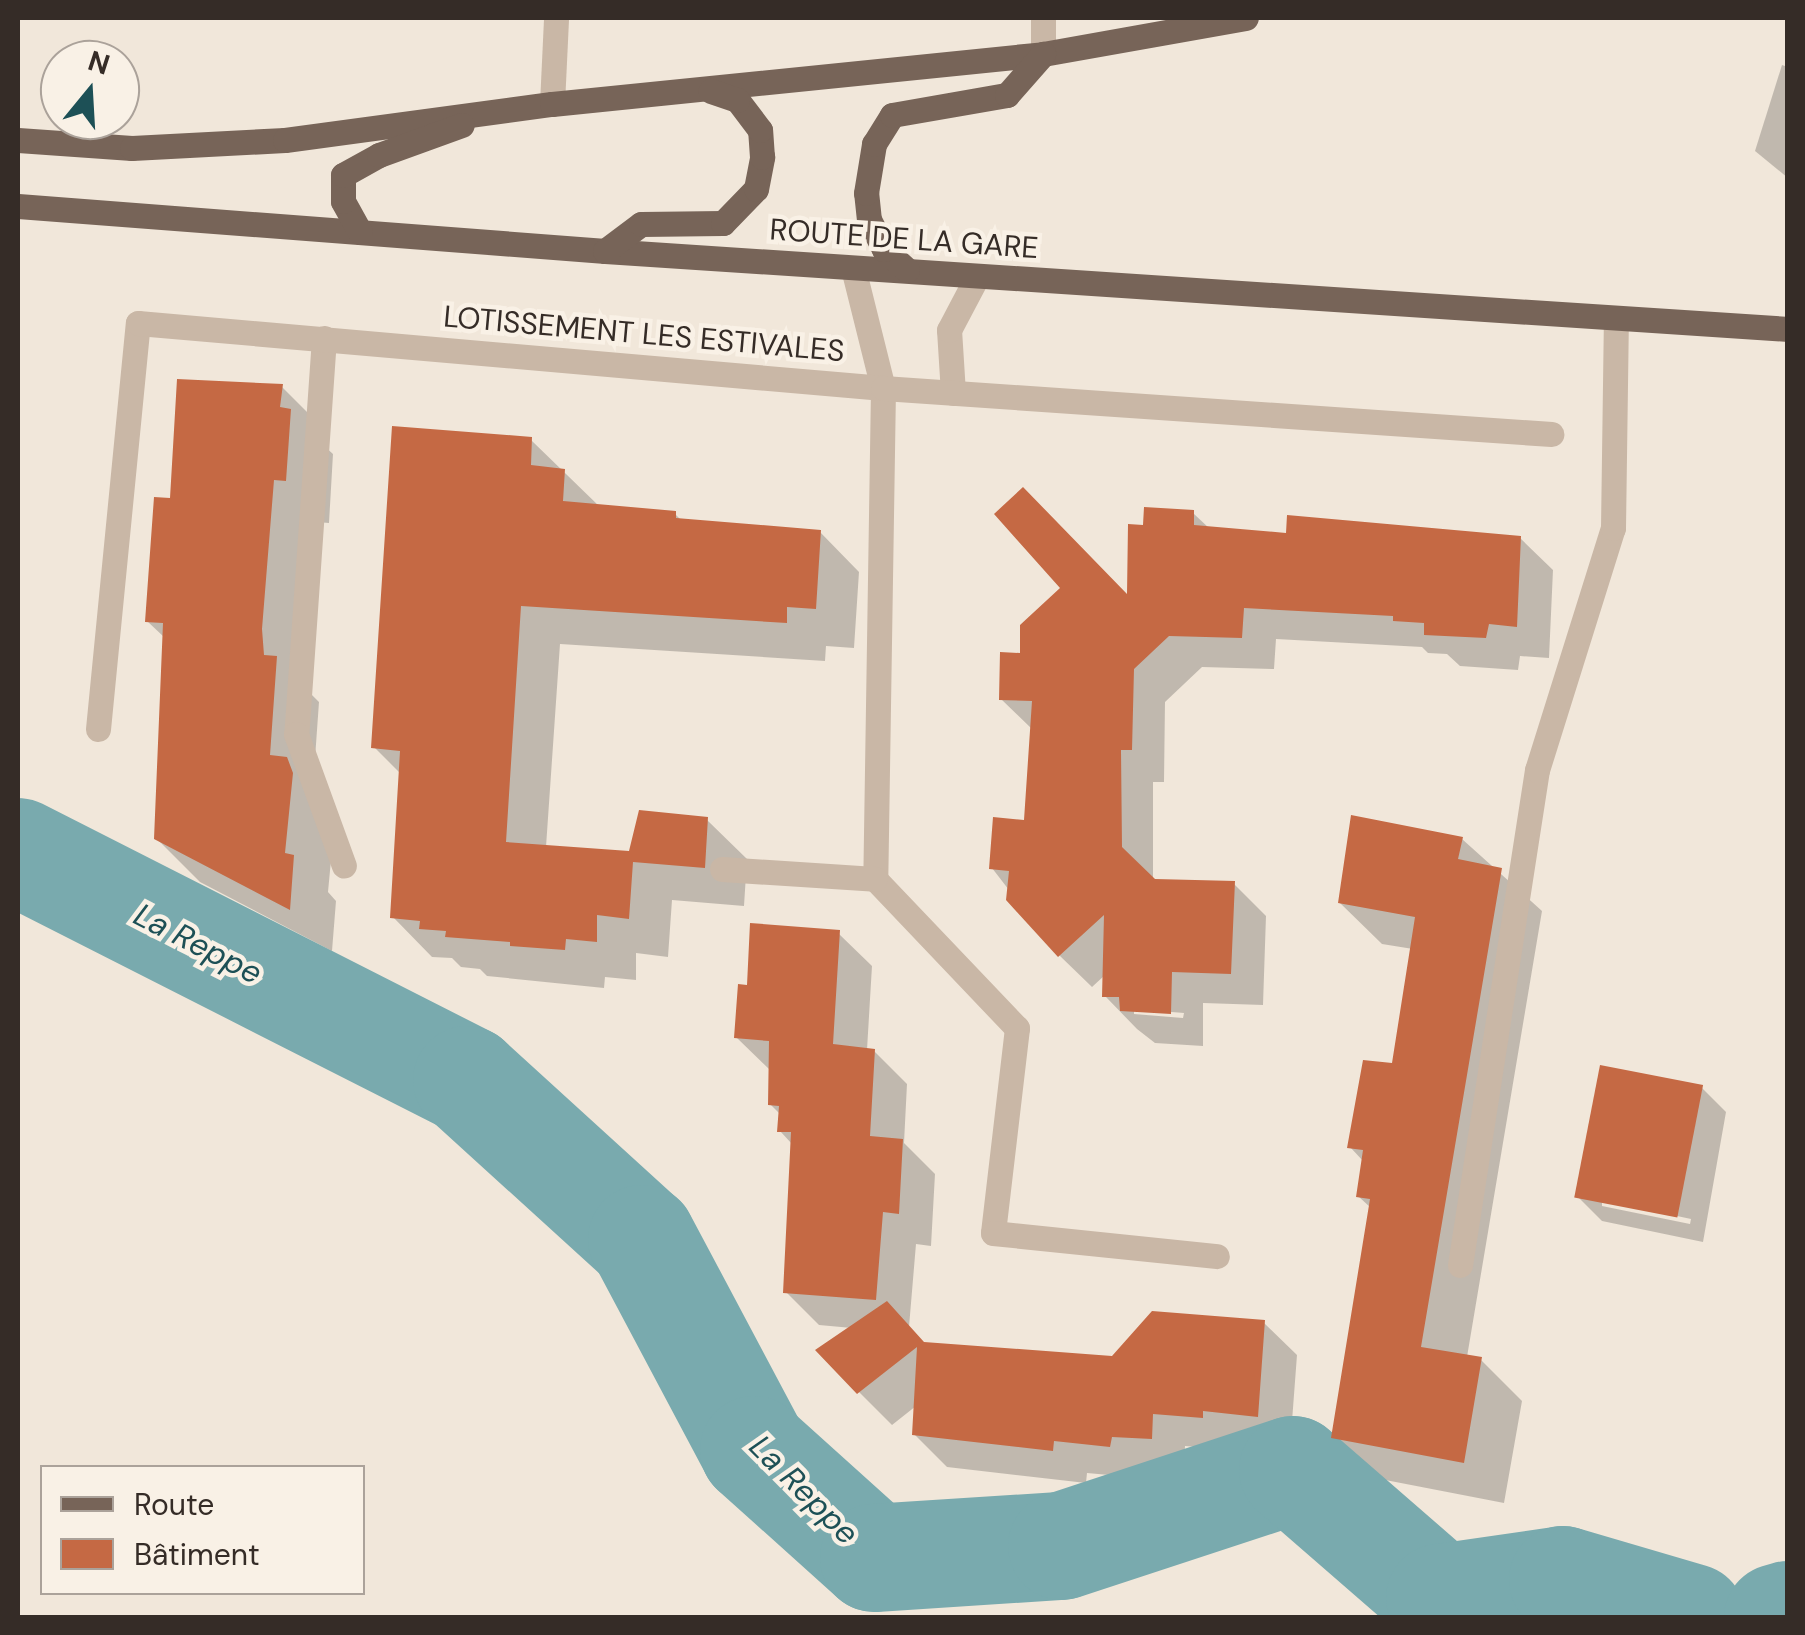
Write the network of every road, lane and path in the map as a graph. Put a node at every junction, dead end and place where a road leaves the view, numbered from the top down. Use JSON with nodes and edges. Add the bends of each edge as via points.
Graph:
{"nodes":[{"id":1,"x":556,"y":18,"type":"edge"},
{"id":2,"x":1042,"y":18,"type":"edge"},
{"id":3,"x":1246,"y":18,"type":"edge"},
{"id":4,"x":1043,"y":54,"type":"junction"},
{"id":5,"x":709,"y":90,"type":"junction"},
{"id":6,"x":552,"y":104,"type":"junction"},
{"id":7,"x":490,"y":112,"type":"junction"},
{"id":8,"x":18,"y":140,"type":"edge"},
{"id":9,"x":18,"y":206,"type":"edge"},
{"id":10,"x":360,"y":232,"type":"junction"},
{"id":11,"x":605,"y":251,"type":"junction"},
{"id":12,"x":854,"y":268,"type":"junction"},
{"id":13,"x":906,"y":270,"type":"junction"},
{"id":14,"x":977,"y":276,"type":"junction"},
{"id":15,"x":1616,"y":320,"type":"junction"},
{"id":16,"x":1788,"y":329,"type":"edge"},
{"id":17,"x":324,"y":338,"type":"junction"},
{"id":18,"x":883,"y":388,"type":"junction"},
{"id":19,"x":953,"y":394,"type":"junction"},
{"id":20,"x":1551,"y":434,"type":"dead end"},
{"id":21,"x":98,"y":729,"type":"dead end"},
{"id":22,"x":344,"y":866,"type":"dead end"},
{"id":23,"x":722,"y":869,"type":"dead end"},
{"id":24,"x":875,"y":878,"type":"junction"},
{"id":25,"x":1217,"y":1256,"type":"dead end"},
{"id":26,"x":1460,"y":1265,"type":"dead end"}],
"edges":[{"from":1,"to":6,"type":"street"},
{"from":2,"to":4,"type":"street"},
{"from":3,"to":4,"type":"main road"},
{"from":4,"to":5,"type":"main road"},
{"from":4,"to":13,"type":"main road","via":[[1007,96],[892,115],[874,144],[866,193],[869,220],[884,250]]},
{"from":5,"to":6,"type":"main road"},
{"from":5,"to":11,"type":"main road","via":[[737,100],[760,130],[756,189],[723,223],[641,224]]},
{"from":6,"to":7,"type":"main road"},
{"from":7,"to":8,"type":"main road","via":[[284,140],[132,148]]},
{"from":7,"to":10,"type":"main road","via":[[343,176],[343,202]]},
{"from":9,"to":10,"type":"main road","name":"ROUTE DE LA GARE"},
{"from":10,"to":11,"type":"main road","name":"ROUTE DE LA GARE"},
{"from":11,"to":12,"type":"main road","name":"ROUTE DE LA GARE"},
{"from":12,"to":13,"type":"main road","name":"ROUTE DE LA GARE"},
{"from":12,"to":18,"type":"street"},
{"from":13,"to":14,"type":"main road","name":"ROUTE DE LA GARE"},
{"from":14,"to":15,"type":"main road","name":"ROUTE DE LA GARE"},
{"from":14,"to":19,"type":"street","via":[[950,330]]},
{"from":15,"to":16,"type":"main road","name":"ROUTE DE LA GARE"},
{"from":15,"to":26,"type":"street","via":[[1613,528],[1537,770]]},
{"from":17,"to":18,"type":"street","name":"LOTISSEMENT LES ESTIVALES"},
{"from":17,"to":21,"type":"street","name":"LOTISSEMENT LES ESTIVALES","via":[[138,322]]},
{"from":17,"to":22,"type":"street","via":[[296,734]]},
{"from":18,"to":19,"type":"street","name":"LOTISSEMENT LES ESTIVALES"},
{"from":18,"to":24,"type":"street"},
{"from":19,"to":20,"type":"street","name":"LOTISSEMENT LES ESTIVALES"},
{"from":23,"to":24,"type":"street"},
{"from":24,"to":25,"type":"street","via":[[1017,1028],[993,1234]]}]}
